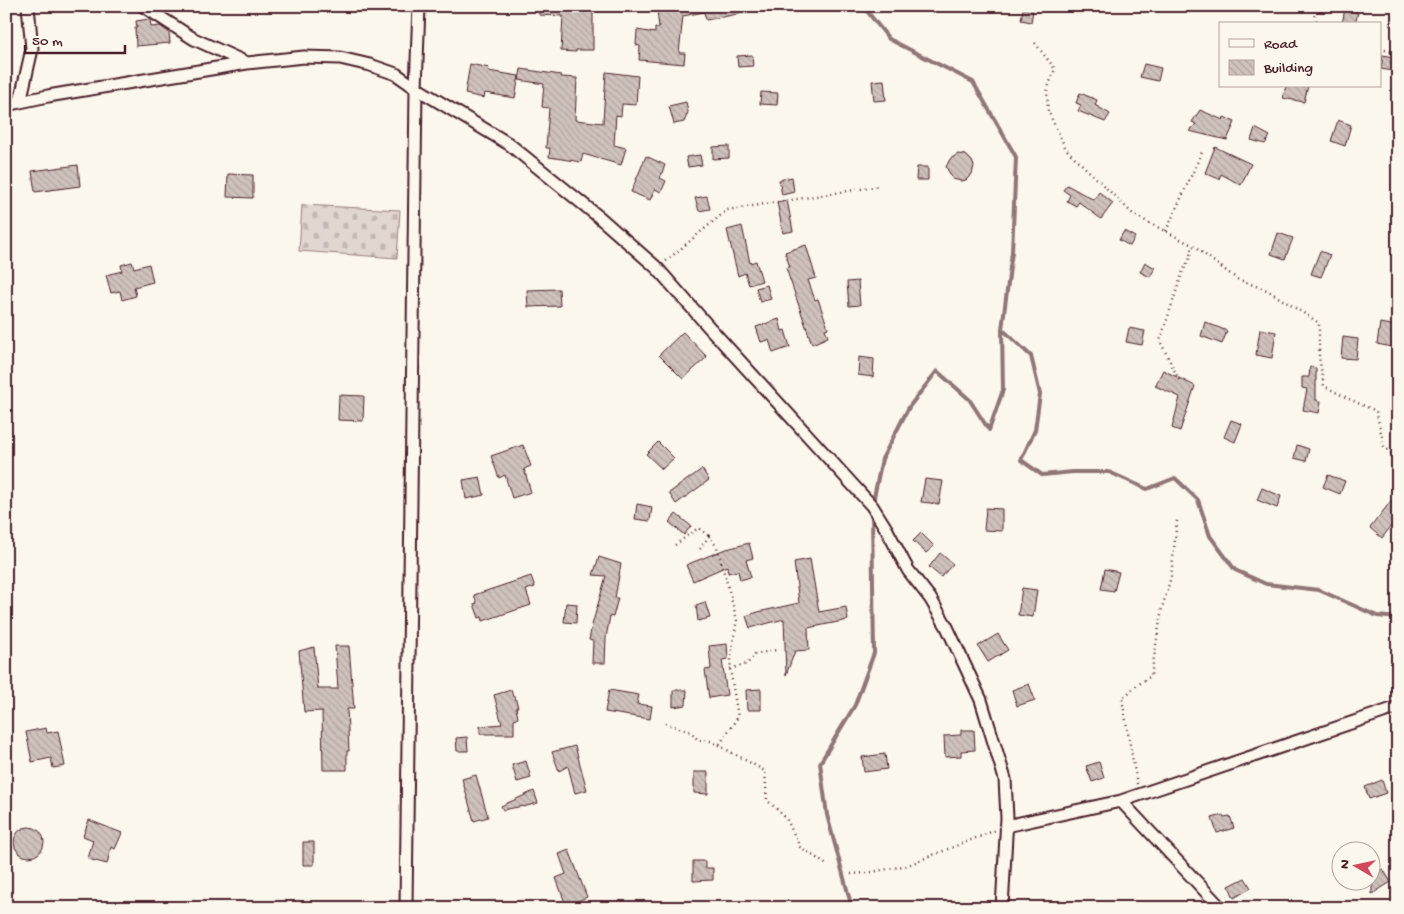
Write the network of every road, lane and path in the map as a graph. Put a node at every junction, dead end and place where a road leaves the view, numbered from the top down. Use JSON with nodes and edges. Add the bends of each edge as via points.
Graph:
{"nodes":[{"id":1,"x":28,"y":6,"type":"edge"},
{"id":2,"x":142,"y":6,"type":"edge"},
{"id":3,"x":419,"y":6,"type":"edge"},
{"id":4,"x":1310,"y":6,"type":"edge"},
{"id":5,"x":1317,"y":22,"type":"edge"},
{"id":6,"x":1035,"y":43,"type":"dead end"},
{"id":7,"x":1382,"y":49,"type":"edge"},
{"id":8,"x":1398,"y":53,"type":"edge"},
{"id":9,"x":248,"y":64,"type":"junction"},
{"id":10,"x":416,"y":88,"type":"junction"},
{"id":11,"x":20,"y":102,"type":"junction"},
{"id":12,"x":6,"y":105,"type":"edge"},
{"id":13,"x":1203,"y":150,"type":"dead end"},
{"id":14,"x":880,"y":186,"type":"dead end"},
{"id":15,"x":1166,"y":232,"type":"junction"},
{"id":16,"x":1192,"y":245,"type":"junction"},
{"id":17,"x":657,"y":268,"type":"junction"},
{"id":18,"x":1179,"y":380,"type":"dead end"},
{"id":19,"x":1398,"y":460,"type":"edge"},
{"id":20,"x":1177,"y":520,"type":"dead end"},
{"id":21,"x":710,"y":536,"type":"junction"},
{"id":22,"x":675,"y":546,"type":"dead end"},
{"id":23,"x":700,"y":548,"type":"dead end"},
{"id":24,"x":777,"y":650,"type":"dead end"},
{"id":25,"x":730,"y":669,"type":"junction"},
{"id":26,"x":1398,"y":707,"type":"edge"},
{"id":27,"x":665,"y":723,"type":"dead end"},
{"id":28,"x":719,"y":745,"type":"junction"},
{"id":29,"x":1139,"y":795,"type":"junction"},
{"id":30,"x":1121,"y":801,"type":"junction"},
{"id":31,"x":1006,"y":826,"type":"junction"},
{"id":32,"x":827,"y":865,"type":"dead end"},
{"id":33,"x":851,"y":874,"type":"dead end"},
{"id":34,"x":406,"y":908,"type":"edge"},
{"id":35,"x":1002,"y":908,"type":"edge"},
{"id":36,"x":1222,"y":908,"type":"edge"}],
"edges":[{"from":1,"to":11,"type":"street","via":[[32,49]]},
{"from":2,"to":9,"type":"street","via":[[194,39]]},
{"from":3,"to":10,"type":"street"},
{"from":4,"to":5,"type":"path"},
{"from":6,"to":15,"type":"path","via":[[1055,69],[1047,90],[1048,111],[1066,149],[1134,215]]},
{"from":7,"to":8,"type":"path"},
{"from":9,"to":10,"type":"street","via":[[304,57],[340,58],[396,74]]},
{"from":9,"to":11,"type":"street"},
{"from":10,"to":17,"type":"street","via":[[509,144]]},
{"from":10,"to":34,"type":"street"},
{"from":11,"to":12,"type":"street"},
{"from":13,"to":15,"type":"path"},
{"from":14,"to":17,"type":"path","via":[[728,210]]},
{"from":15,"to":16,"type":"path"},
{"from":16,"to":18,"type":"path","via":[[1160,341]]},
{"from":16,"to":19,"type":"path","via":[[1237,279],[1267,290],[1319,322],[1319,357],[1324,386],[1376,411],[1384,446]]},
{"from":17,"to":31,"type":"street","via":[[872,506],[908,570],[930,598],[981,700],[1006,779]]},
{"from":20,"to":29,"type":"path","via":[[1171,577],[1150,676],[1122,699]]},
{"from":21,"to":22,"type":"path","via":[[698,528]]},
{"from":21,"to":23,"type":"path"},
{"from":21,"to":25,"type":"path","via":[[717,547],[737,620]]},
{"from":24,"to":25,"type":"path","via":[[755,654],[747,664]]},
{"from":25,"to":28,"type":"path","via":[[738,717]]},
{"from":26,"to":29,"type":"street"},
{"from":27,"to":28,"type":"path","via":[[691,732],[698,740]]},
{"from":28,"to":32,"type":"path","via":[[765,771],[767,800],[786,818],[800,847]]},
{"from":29,"to":30,"type":"street"},
{"from":30,"to":31,"type":"street"},
{"from":30,"to":36,"type":"street"},
{"from":31,"to":33,"type":"path","via":[[908,866]]},
{"from":31,"to":35,"type":"street"}]}
